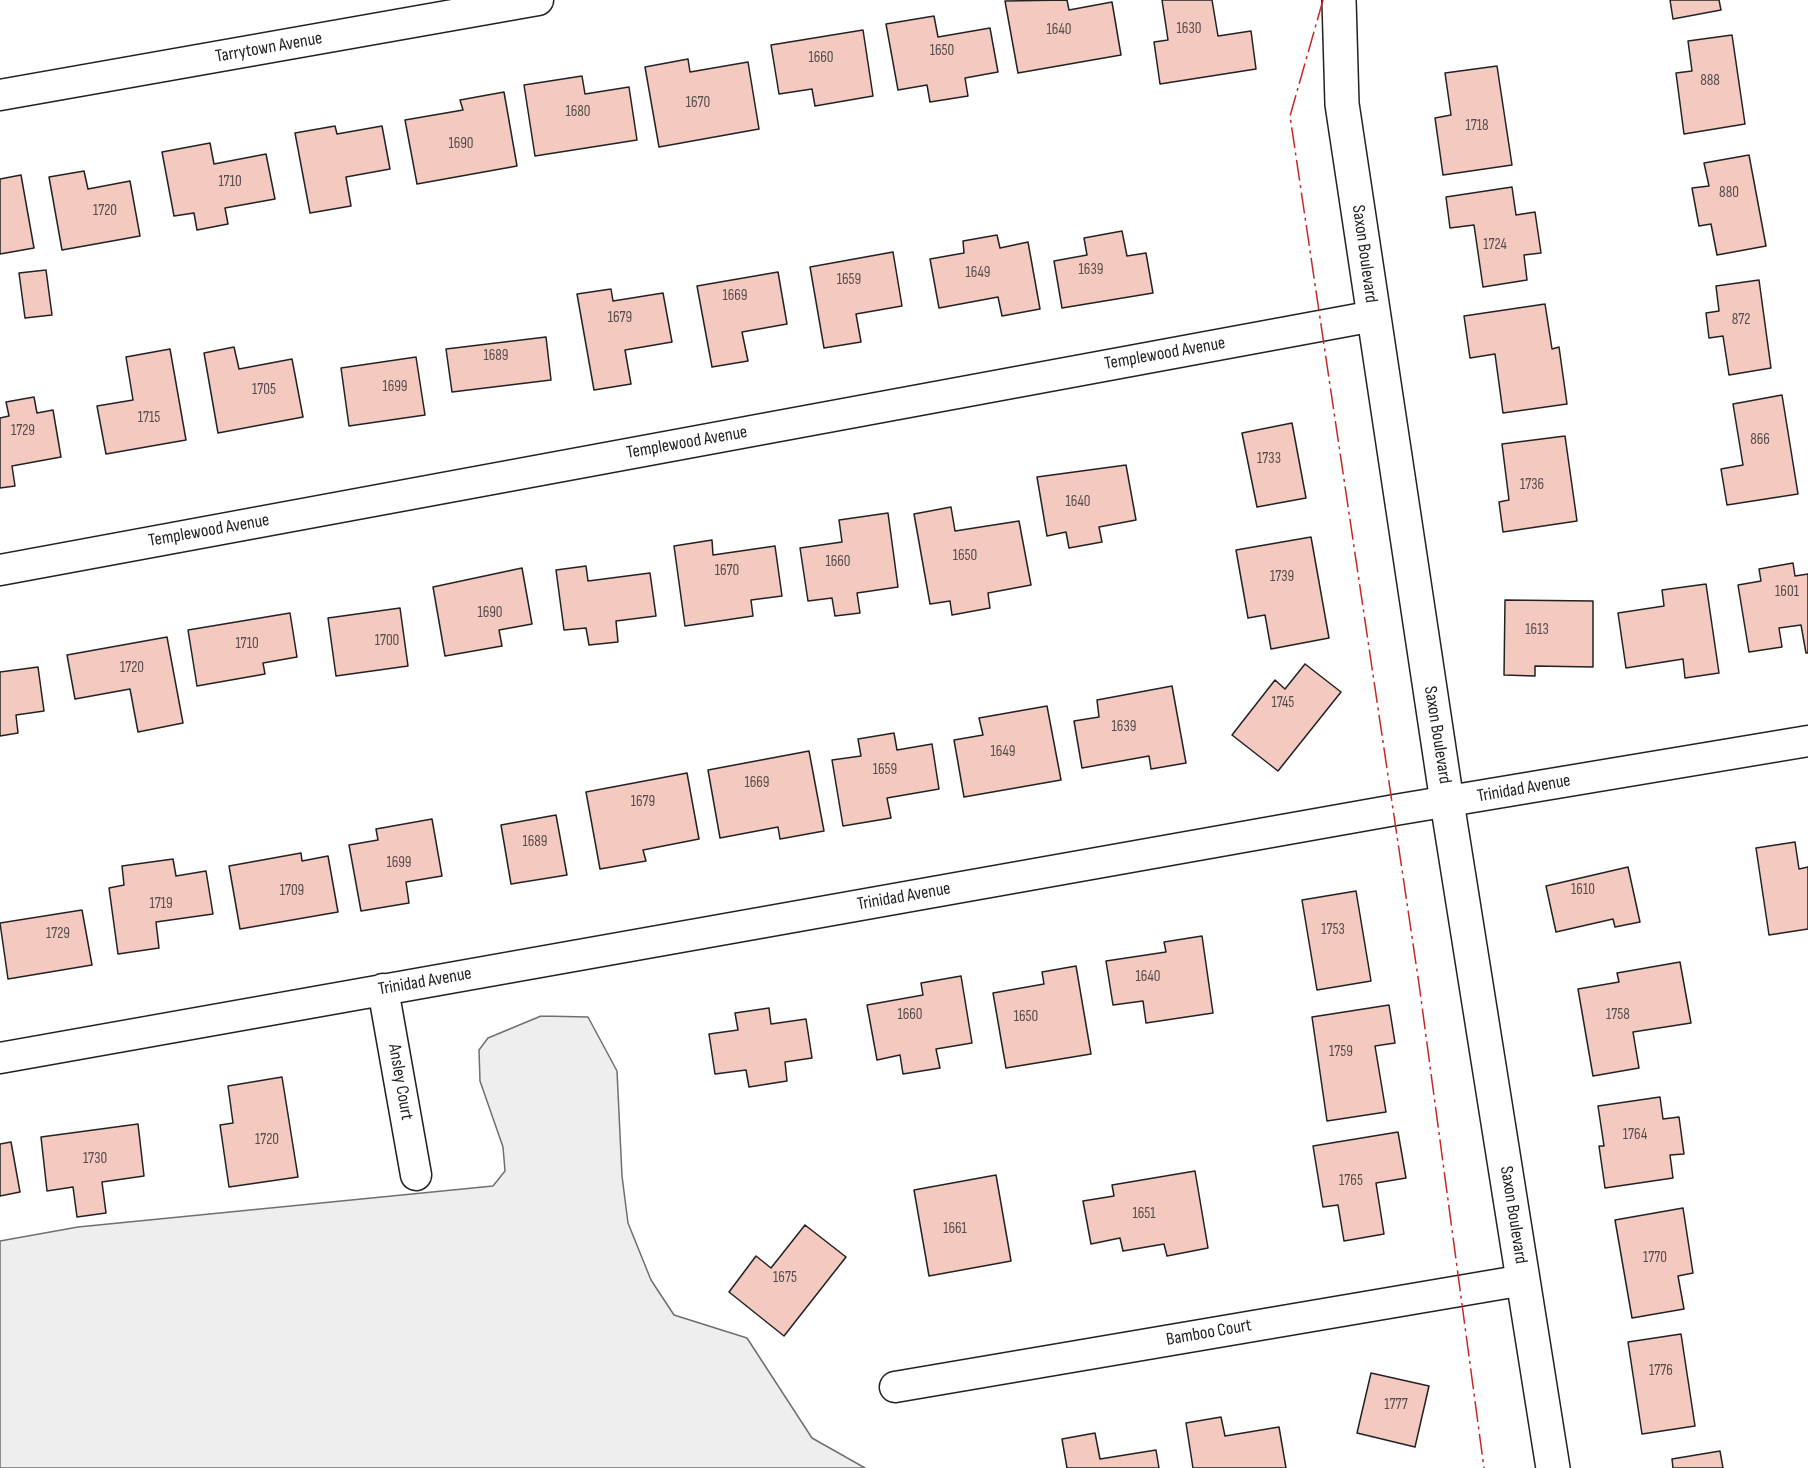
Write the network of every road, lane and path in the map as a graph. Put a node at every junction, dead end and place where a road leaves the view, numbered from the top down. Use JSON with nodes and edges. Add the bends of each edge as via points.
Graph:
{"nodes":[{"id":1,"x":538,"y":0,"type":"edge"},
{"id":2,"x":1339,"y":0,"type":"edge"},
{"id":3,"x":0,"y":95,"type":"edge"},
{"id":4,"x":1374,"y":316,"type":"junction"},
{"id":5,"x":0,"y":570,"type":"edge"},
{"id":6,"x":1808,"y":741,"type":"edge"},
{"id":7,"x":1447,"y":802,"type":"junction"},
{"id":8,"x":383,"y":989,"type":"junction"},
{"id":9,"x":0,"y":1058,"type":"edge"},
{"id":10,"x":416,"y":1175,"type":"dead end"},
{"id":11,"x":1524,"y":1280,"type":"junction"},
{"id":12,"x":895,"y":1387,"type":"dead end"},
{"id":13,"x":1553,"y":1468,"type":"edge"}],
"edges":[{"from":1,"to":3,"type":"street","name":"Tarrytown Avenue"},
{"from":2,"to":4,"type":"main road","name":"Saxon Boulevard","via":[[1342,104]]},
{"from":4,"to":5,"type":"street","name":"Templewood Avenue"},
{"from":4,"to":7,"type":"main road","name":"Saxon Boulevard"},
{"from":6,"to":7,"type":"street","name":"Trinidad Avenue"},
{"from":7,"to":8,"type":"street","name":"Trinidad Avenue"},
{"from":7,"to":11,"type":"main road","name":"Saxon Boulevard"},
{"from":8,"to":9,"type":"street","name":"Trinidad Avenue"},
{"from":8,"to":10,"type":"street","name":"Ansley Court"},
{"from":11,"to":12,"type":"street","name":"Bamboo Court"},
{"from":11,"to":13,"type":"main road","name":"Saxon Boulevard"}]}
